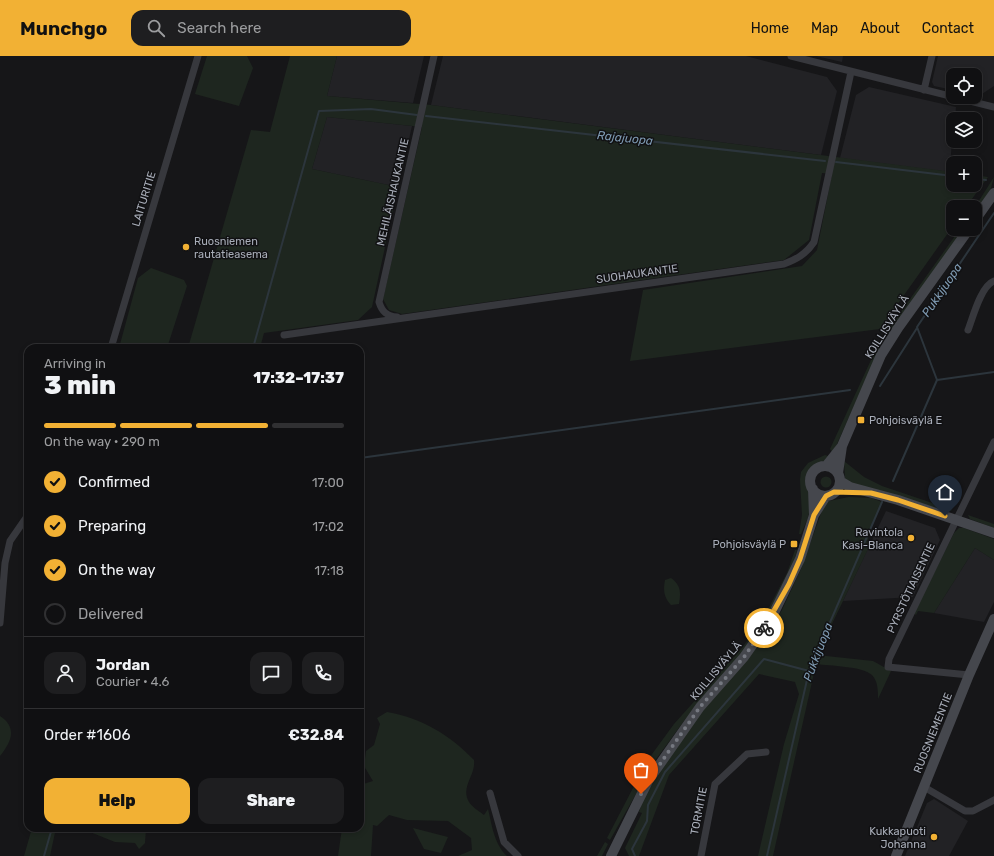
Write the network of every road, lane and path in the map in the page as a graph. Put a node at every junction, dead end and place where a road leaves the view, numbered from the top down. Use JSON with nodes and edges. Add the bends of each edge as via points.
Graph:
{"nodes":[{"id":1,"x":198,"y":56,"type":"edge"},
{"id":2,"x":434,"y":56,"type":"edge"},
{"id":3,"x":790,"y":56,"type":"edge"},
{"id":4,"x":932,"y":56,"type":"edge"},
{"id":5,"x":806,"y":58,"type":"edge"},
{"id":6,"x":851,"y":72,"type":"junction"},
{"id":7,"x":924,"y":90,"type":"junction"},
{"id":8,"x":994,"y":107,"type":"edge"},
{"id":9,"x":994,"y":193,"type":"edge"},
{"id":10,"x":982,"y":210,"type":"edge"},
{"id":11,"x":964,"y":236,"type":"edge"},
{"id":12,"x":994,"y":281,"type":"edge"},
{"id":13,"x":403,"y":318,"type":"junction"},
{"id":14,"x":968,"y":330,"type":"dead end"},
{"id":15,"x":284,"y":335,"type":"dead end"},
{"id":16,"x":112,"y":344,"type":"edge"},
{"id":17,"x":994,"y":442,"type":"edge"},
{"id":18,"x":842,"y":446,"type":"junction"},
{"id":19,"x":826,"y":466,"type":"junction"},
{"id":20,"x":839,"y":477,"type":"junction"},
{"id":21,"x":813,"y":489,"type":"junction"},
{"id":22,"x":871,"y":493,"type":"junction"},
{"id":23,"x":830,"y":494,"type":"junction"},
{"id":24,"x":814,"y":515,"type":"junction"},
{"id":25,"x":955,"y":520,"type":"junction"},
{"id":26,"x":24,"y":521,"type":"edge"},
{"id":27,"x":994,"y":533,"type":"edge"},
{"id":28,"x":994,"y":619,"type":"edge"},
{"id":29,"x":0,"y":623,"type":"edge"},
{"id":30,"x":969,"y":675,"type":"junction"},
{"id":31,"x":766,"y":752,"type":"dead end"},
{"id":32,"x":924,"y":787,"type":"junction"},
{"id":33,"x":490,"y":793,"type":"dead end"},
{"id":34,"x":994,"y":800,"type":"edge"},
{"id":35,"x":518,"y":856,"type":"edge"},
{"id":36,"x":611,"y":856,"type":"edge"},
{"id":37,"x":701,"y":856,"type":"edge"},
{"id":38,"x":896,"y":856,"type":"edge"}],
"edges":[{"from":1,"to":16,"type":"street","name":"LAITURITIE"},
{"from":2,"to":13,"type":"street","name":"MEHILÄISHAUKANTIE","via":[[380,302],[382,310],[389,316]]},
{"from":3,"to":5,"type":"street"},
{"from":4,"to":7,"type":"street"},
{"from":5,"to":6,"type":"street"},
{"from":6,"to":7,"type":"street"},
{"from":6,"to":13,"type":"street","name":"SUOHAUKANTIE","via":[[814,242],[800,258],[784,264]]},
{"from":7,"to":8,"type":"street"},
{"from":9,"to":10,"type":"street"},
{"from":11,"to":18,"type":"street","name":"KOILLISVÄYLÄ","via":[[898,328],[882,355]]},
{"from":12,"to":14,"type":"street","via":[[989,284],[980,299]]},
{"from":13,"to":15,"type":"street","name":"SUOHAUKANTIE"},
{"from":17,"to":25,"type":"street","name":"PYRSTÖTIAISENTIE"},
{"from":18,"to":19,"type":"street","name":"KOILLISVÄYLÄ"},
{"from":18,"to":20,"type":"street","name":"KOILLISVÄYLÄ"},
{"from":19,"to":20,"type":"street","via":[[835,470]]},
{"from":19,"to":21,"type":"street","via":[[818,468],[812,474]]},
{"from":20,"to":22,"type":"street"},
{"from":20,"to":23,"type":"street"},
{"from":21,"to":23,"type":"street","via":[[817,493]]},
{"from":21,"to":24,"type":"street","name":"KOILLISVÄYLÄ"},
{"from":22,"to":23,"type":"street"},
{"from":22,"to":25,"type":"street"},
{"from":23,"to":24,"type":"street","name":"KOILLISVÄYLÄ"},
{"from":24,"to":36,"type":"street","name":"KOILLISVÄYLÄ","via":[[800,559],[772,617],[744,657],[700,707],[648,781]]},
{"from":25,"to":27,"type":"street"},
{"from":25,"to":30,"type":"street","name":"PYRSTÖTIAISENTIE","via":[[889,659],[888,666]]},
{"from":26,"to":29,"type":"street","via":[[10,541],[5,563]]},
{"from":28,"to":30,"type":"street","name":"RUOSNIEMENTIE"},
{"from":30,"to":32,"type":"street","name":"RUOSNIEMENTIE"},
{"from":31,"to":37,"type":"street","name":"TORMITIE","via":[[747,754],[715,784]]},
{"from":32,"to":34,"type":"street","via":[[965,811],[973,811]]},
{"from":32,"to":38,"type":"street","name":"RUOSNIEMENTIE"},
{"from":33,"to":35,"type":"street","via":[[504,842]]}]}
